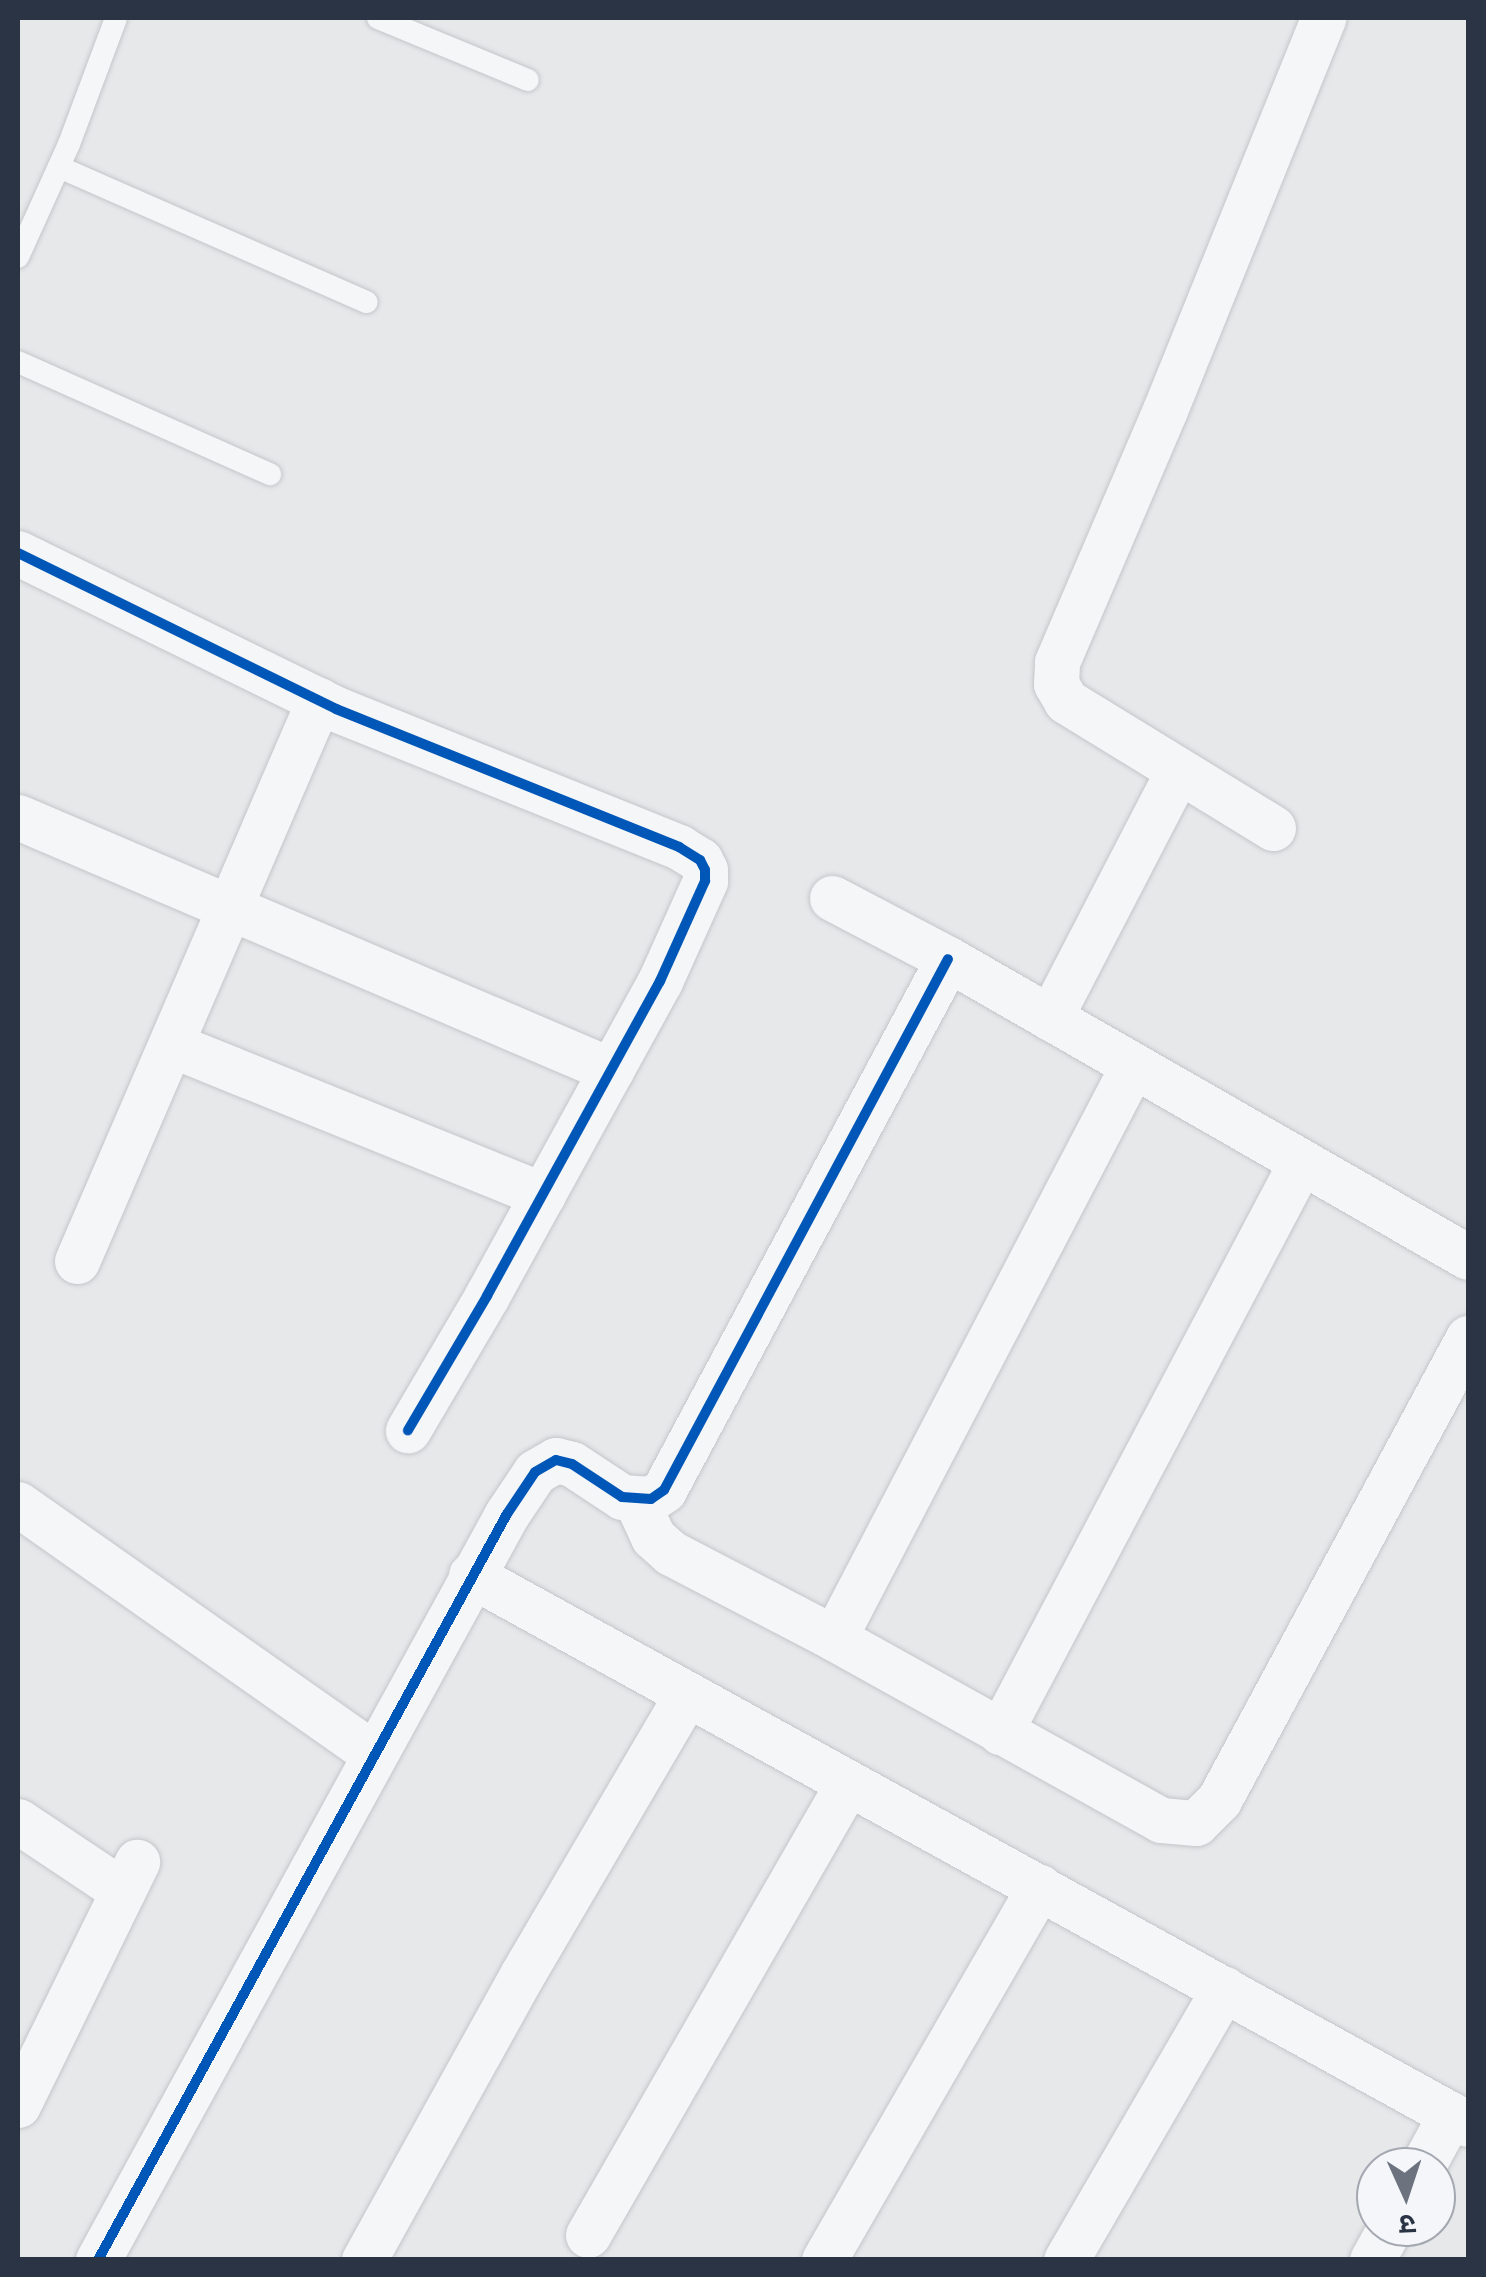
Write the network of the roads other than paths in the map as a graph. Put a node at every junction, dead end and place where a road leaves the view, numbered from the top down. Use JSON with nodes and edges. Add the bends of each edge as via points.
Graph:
{"nodes":[{"id":1,"x":116,"y":18,"type":"edge"},
{"id":2,"x":378,"y":18,"type":"edge"},
{"id":3,"x":1323,"y":18,"type":"edge"},
{"id":4,"x":528,"y":80,"type":"dead end"},
{"id":5,"x":58,"y":167,"type":"junction"},
{"id":6,"x":18,"y":257,"type":"edge"},
{"id":7,"x":366,"y":302,"type":"dead end"},
{"id":8,"x":18,"y":362,"type":"edge"},
{"id":9,"x":270,"y":474,"type":"dead end"},
{"id":10,"x":18,"y":554,"type":"edge"},
{"id":11,"x":319,"y":700,"type":"junction"},
{"id":12,"x":1178,"y":771,"type":"junction"},
{"id":13,"x":18,"y":817,"type":"edge"},
{"id":14,"x":1273,"y":828,"type":"dead end"},
{"id":15,"x":832,"y":898,"type":"dead end"},
{"id":16,"x":231,"y":908,"type":"junction"},
{"id":17,"x":948,"y":959,"type":"junction"},
{"id":18,"x":1050,"y":1018,"type":"junction"},
{"id":19,"x":172,"y":1045,"type":"junction"},
{"id":20,"x":1133,"y":1065,"type":"junction"},
{"id":21,"x":611,"y":1070,"type":"junction"},
{"id":22,"x":1301,"y":1162,"type":"junction"},
{"id":23,"x":543,"y":1195,"type":"junction"},
{"id":24,"x":1468,"y":1257,"type":"edge"},
{"id":25,"x":77,"y":1262,"type":"dead end"},
{"id":26,"x":1468,"y":1338,"type":"edge"},
{"id":27,"x":408,"y":1430,"type":"dead end"},
{"id":28,"x":636,"y":1500,"type":"junction"},
{"id":29,"x":18,"y":1504,"type":"edge"},
{"id":30,"x":471,"y":1575,"type":"junction"},
{"id":31,"x":834,"y":1638,"type":"junction"},
{"id":32,"x":687,"y":1694,"type":"junction"},
{"id":33,"x":1000,"y":1732,"type":"junction"},
{"id":34,"x":374,"y":1754,"type":"junction"},
{"id":35,"x":848,"y":1783,"type":"junction"},
{"id":36,"x":18,"y":1821,"type":"edge"},
{"id":37,"x":1038,"y":1887,"type":"junction"},
{"id":38,"x":1224,"y":1989,"type":"junction"},
{"id":39,"x":18,"y":2105,"type":"edge"},
{"id":40,"x":1460,"y":2119,"type":"edge"},
{"id":41,"x":1438,"y":2147,"type":"edge"},
{"id":42,"x":588,"y":2234,"type":"dead end"},
{"id":43,"x":98,"y":2260,"type":"edge"},
{"id":44,"x":364,"y":2260,"type":"edge"},
{"id":45,"x":824,"y":2260,"type":"edge"},
{"id":46,"x":1066,"y":2260,"type":"edge"}],
"edges":[{"from":1,"to":5,"type":"lane"},
{"from":2,"to":4,"type":"lane"},
{"from":3,"to":12,"type":"street","via":[[1057,662],[1056,684],[1066,701]]},
{"from":5,"to":6,"type":"lane"},
{"from":5,"to":7,"type":"lane"},
{"from":8,"to":9,"type":"lane"},
{"from":10,"to":11,"type":"street"},
{"from":11,"to":16,"type":"street"},
{"from":11,"to":21,"type":"street","via":[[700,860],[705,881]]},
{"from":12,"to":14,"type":"street"},
{"from":12,"to":18,"type":"street"},
{"from":13,"to":16,"type":"street"},
{"from":15,"to":17,"type":"street"},
{"from":16,"to":19,"type":"street"},
{"from":16,"to":21,"type":"street"},
{"from":17,"to":18,"type":"street"},
{"from":17,"to":28,"type":"street","via":[[664,1490],[651,1500]]},
{"from":18,"to":20,"type":"street"},
{"from":19,"to":23,"type":"street"},
{"from":19,"to":25,"type":"street"},
{"from":20,"to":22,"type":"street"},
{"from":20,"to":31,"type":"street"},
{"from":21,"to":23,"type":"street"},
{"from":22,"to":24,"type":"street"},
{"from":22,"to":33,"type":"street"},
{"from":23,"to":27,"type":"street"},
{"from":26,"to":33,"type":"street","via":[[1210,1813],[1196,1823],[1161,1820]]},
{"from":28,"to":30,"type":"street","via":[[572,1464],[544,1465]]},
{"from":28,"to":31,"type":"street","via":[[652,1537],[671,1553]]},
{"from":29,"to":34,"type":"street"},
{"from":30,"to":32,"type":"street"},
{"from":30,"to":34,"type":"street"},
{"from":31,"to":33,"type":"street"},
{"from":32,"to":35,"type":"street"},
{"from":32,"to":44,"type":"street"},
{"from":34,"to":43,"type":"street"},
{"from":35,"to":37,"type":"street"},
{"from":35,"to":42,"type":"street"},
{"from":36,"to":39,"type":"street","via":[[130,1876]]},
{"from":37,"to":38,"type":"street"},
{"from":37,"to":45,"type":"street"},
{"from":38,"to":40,"type":"street"},
{"from":38,"to":46,"type":"street"},
{"from":40,"to":41,"type":"street"}]}
